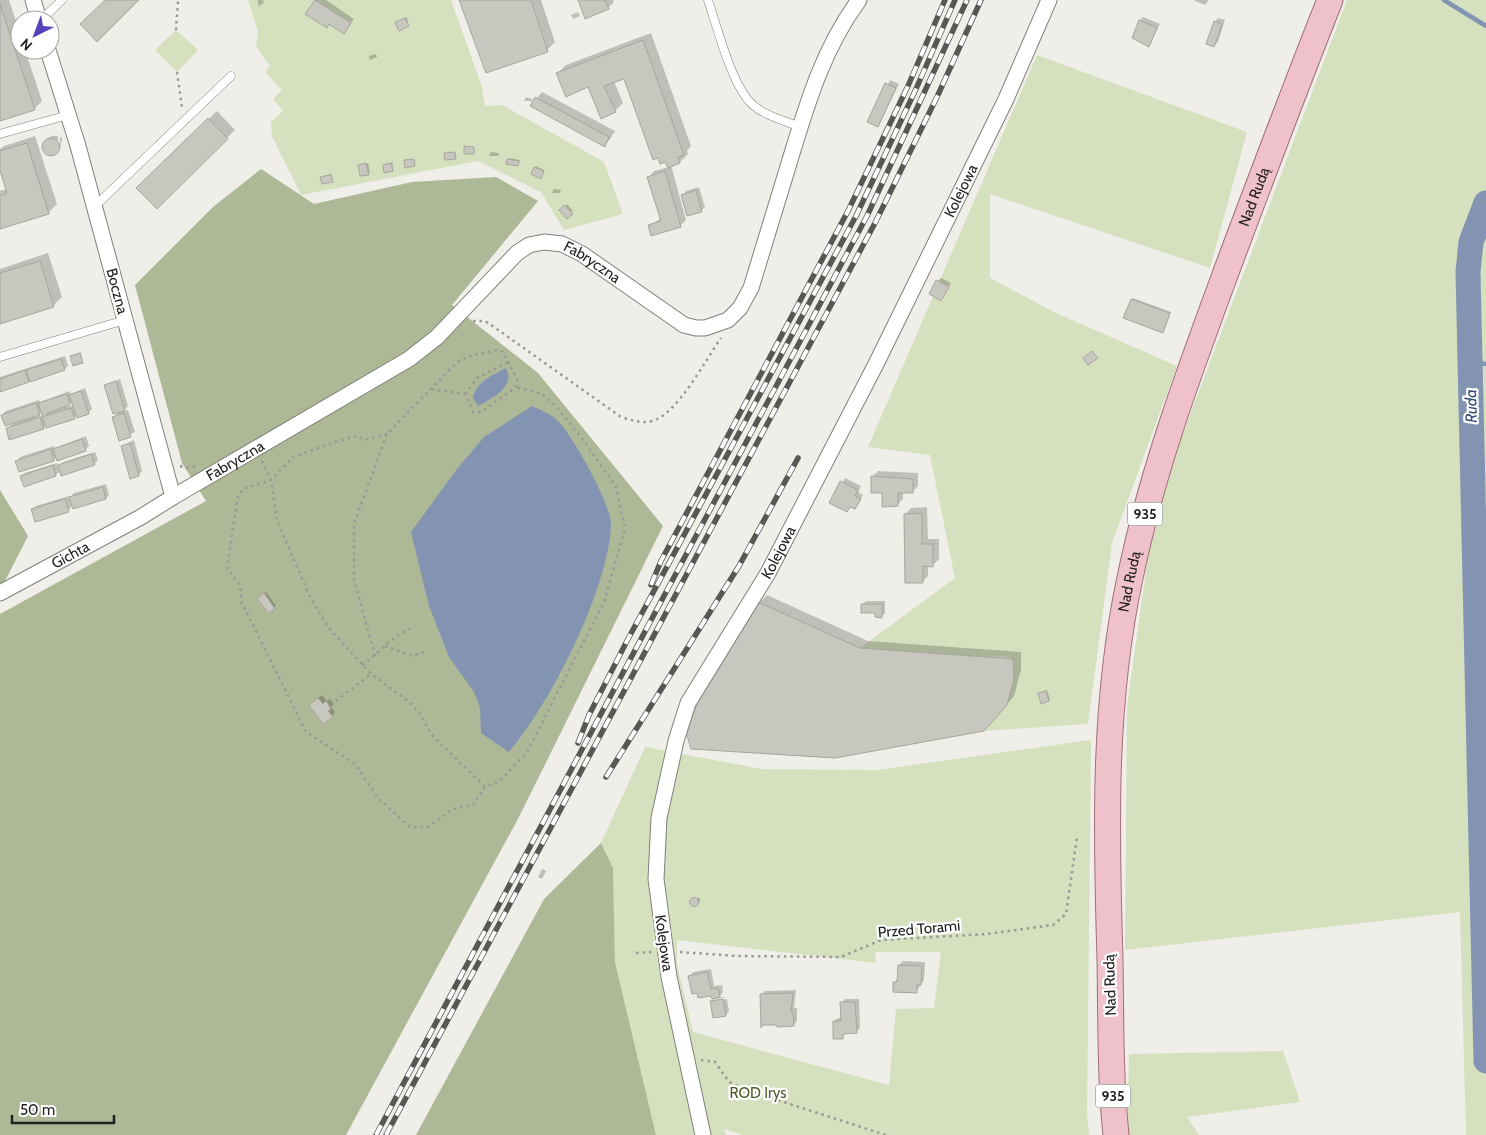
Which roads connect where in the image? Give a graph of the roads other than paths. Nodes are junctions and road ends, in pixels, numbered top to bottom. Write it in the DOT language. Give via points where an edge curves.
graph roads {
  1 [pos="62,0"];
  2 [pos="708,0"];
  3 [pos="859,0"];
  4 [pos="1049,0"];
  5 [pos="1330,0"];
  6 [pos="51,10"];
  7 [pos="51,60"];
  8 [pos="231,76"];
  9 [pos="68,115"];
  10 [pos="800,127"];
  11 [pos="0,134"];
  12 [pos="94,207"];
  13 [pos="125,320"];
  14 [pos="0,357"];
  15 [pos="173,497"];
  16 [pos="0,593"];
  17 [pos="703,1135"];
  18 [pos="1116,1135"];
  1 -- 6 [label="lane"];
  2 -- 10 [label="lane" via="739,86 749,101 764,113"];
  3 -- 10 [label="street, Fabryczna" via="826,54"];
  4 -- 17 [label="street, Kolejowa" via="1006,99 849,416 768,573 688,703 676,741 659,818 656,880 664,950"];
  5 -- 18 [label="main road, Nad Rudą / 935" via="1184,387 1148,498 1129,578 1110,711 1107,792 1107,891"];
  7 -- 9 [label="street, Boczna"];
  8 -- 12 [label="lane"];
  9 -- 11 [label="lane"];
  9 -- 12 [label="street, Boczna"];
  10 -- 15 [label="street, Fabryczna" via="751,288 746,300 728,320 705,328 684,325 582,254 562,244 544,242 529,245 517,253 437,337 409,359"];
  12 -- 13 [label="street, Boczna"];
  13 -- 14 [label="lane"];
  13 -- 15 [label="street, Boczna"];
  15 -- 16 [label="street, Gichta"];
}
